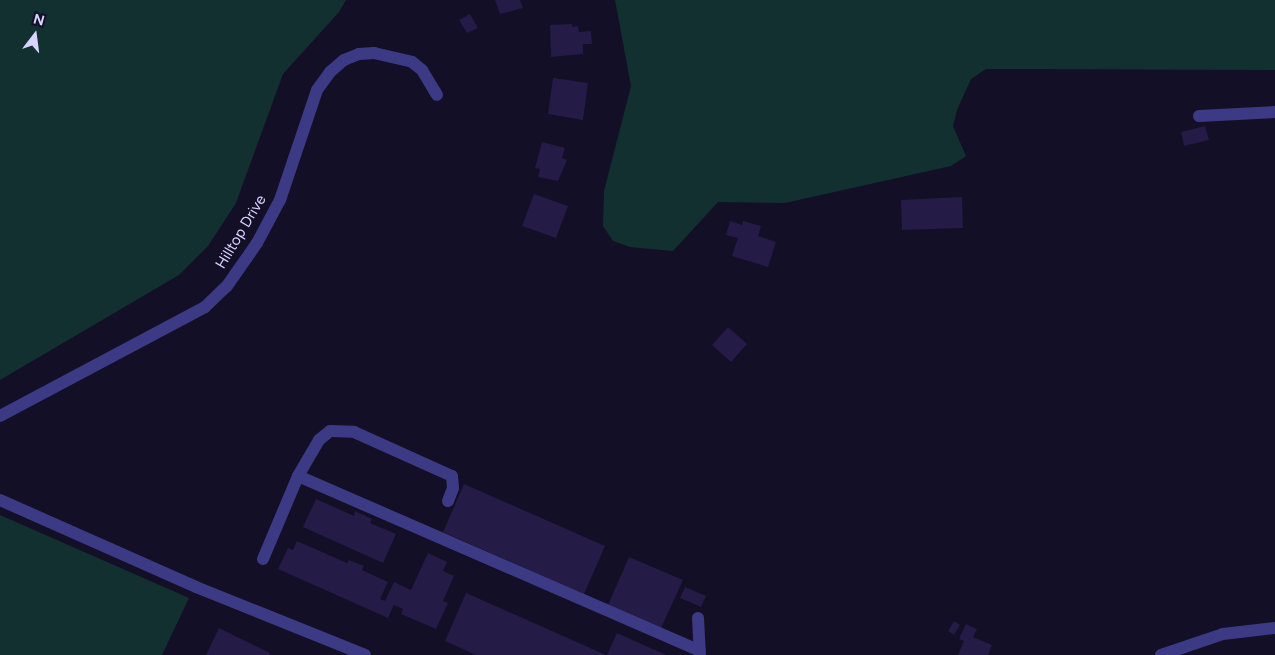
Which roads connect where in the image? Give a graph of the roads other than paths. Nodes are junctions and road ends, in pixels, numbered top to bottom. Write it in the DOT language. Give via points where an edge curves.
graph roads {
  1 [pos="437,95"];
  2 [pos="1275,112"];
  3 [pos="1199,116"];
  4 [pos="0,416"];
  5 [pos="298,476"];
  6 [pos="0,500"];
  7 [pos="448,501"];
  8 [pos="263,559"];
  9 [pos="698,618"];
  10 [pos="1275,628"];
  11 [pos="700,653"];
  12 [pos="365,655"];
  13 [pos="1161,655"];
  1 -- 4 [label="street, Hilltop Drive" via="422,70 412,62 374,53 344,60 317,90 280,200 257,243 227,286 205,307"];
  2 -- 3 [label="street"];
  5 -- 7 [label="street" via="319,440 330,430 344,430 452,476 453,488"];
  5 -- 8 [label="street"];
  5 -- 11 [label="street"];
  6 -- 12 [label="street" via="196,587"];
  9 -- 11 [label="street"];
  10 -- 13 [label="street" via="1223,634"];
}
